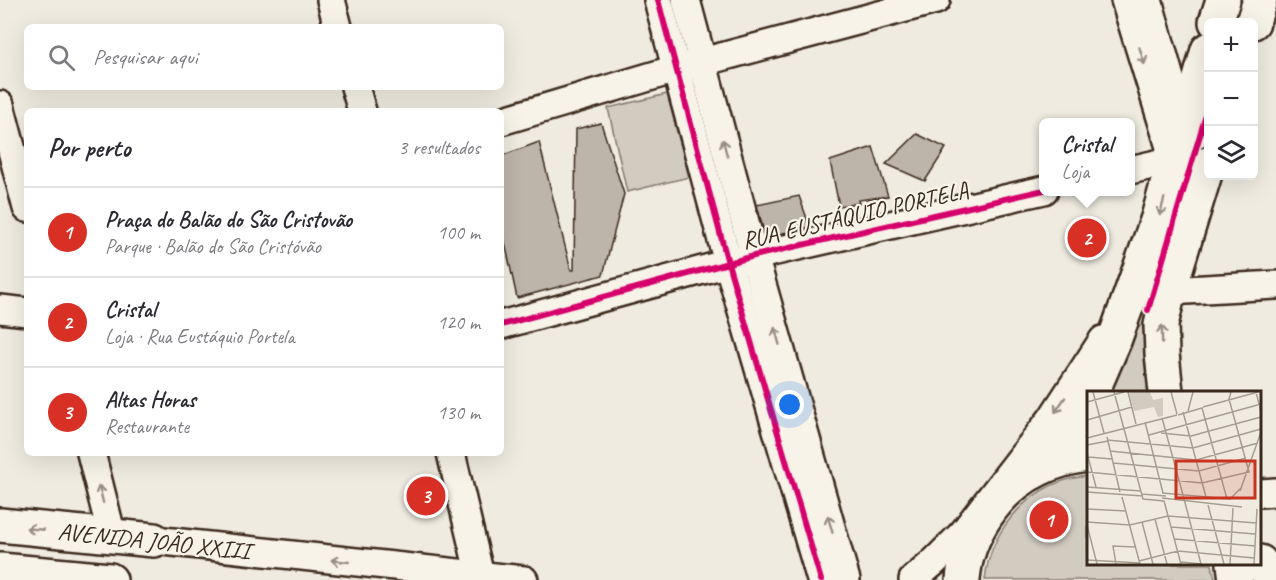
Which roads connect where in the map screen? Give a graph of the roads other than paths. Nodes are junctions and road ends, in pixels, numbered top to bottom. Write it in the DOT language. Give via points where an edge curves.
graph roads {
  1 [pos="331,0"];
  2 [pos="658,0"];
  3 [pos="686,0"];
  4 [pos="936,0"];
  5 [pos="1125,0"];
  6 [pos="1148,0"];
  7 [pos="1223,0"];
  8 [pos="1260,0"];
  9 [pos="1217,18"];
  10 [pos="1254,18"];
  11 [pos="337,24"];
  12 [pos="702,62"];
  13 [pos="1204,66"];
  14 [pos="676,69"];
  15 [pos="356,90"];
  16 [pos="361,108"];
  17 [pos="504,121"];
  18 [pos="8,124"];
  19 [pos="1179,146"];
  20 [pos="1135,168"];
  21 [pos="1204,180"];
  22 [pos="1039,191"];
  23 [pos="24,195"];
  24 [pos="754,256"];
  25 [pos="728,263"];
  26 [pos="1276,285"];
  27 [pos="1169,291"];
  28 [pos="1127,304"];
  29 [pos="0,309"];
  30 [pos="24,312"];
  31 [pos="504,324"];
  32 [pos="1093,391"];
  33 [pos="1166,391"];
  34 [pos="1087,402"];
  35 [pos="1087,455"];
  36 [pos="92,456"];
  37 [pos="452,456"];
  38 [pos="1036,470"];
  39 [pos="1276,492"];
  40 [pos="1261,493"];
  41 [pos="0,525"];
  42 [pos="112,536"];
  43 [pos="154,540"];
  44 [pos="971,544"];
  45 [pos="1261,563"];
  46 [pos="1234,565"];
  47 [pos="1241,565"];
  48 [pos="0,570"];
  49 [pos="480,576"];
  50 [pos="110,580"];
  51 [pos="123,580"];
  52 [pos="524,580"];
  53 [pos="821,580"];
  54 [pos="846,580"];
  55 [pos="913,580"];
  56 [pos="948,580"];
  57 [pos="963,580"];
  58 [pos="1236,580"];
  59 [pos="1253,580"];
  60 [pos="1274,580"];
  1 -- 11 [label="street"];
  2 -- 14 [label="street"];
  3 -- 12 [label="street"];
  4 -- 12 [label="street"];
  5 -- 19 [label="street, one-way"];
  6 -- 19 [label="street"];
  7 -- 9 [label="main road"];
  8 -- 10 [label="main road"];
  12 -- 14 [label="street"];
  24 -- 12 [label="street, one-way"];
  13 -- 19 [label="main road"];
  14 -- 17 [label="street"];
  14 -- 25 [label="street"];
  15 -- 16 [label="street"];
  18 -- 23 [label="street"];
  19 -- 20 [label="street"];
  19 -- 28 [label="main road, one-way"];
  21 -- 27 [label="main road"];
  22 -- 24 [label="street, RUA EUSTÁQUIO PORTELA"];
  24 -- 25 [label="street, RUA EUSTÁQUIO PORTELA"];
  54 -- 24 [label="street, one-way"];
  25 -- 31 [label="street, RUA EUSTÁQUIO PORTELA"];
  25 -- 53 [label="street"];
  26 -- 27 [label="street"];
  33 -- 27 [label="main road, one-way" via="1161,325"];
  28 -- 32 [label="main road"];
  28 -- 55 [label="street, one-way" via="1052,418 971,523"];
  29 -- 30 [label="street"];
  34 -- 38 [label="main road"];
  35 -- 38 [label="main road"];
  42 -- 36 [label="street, one-way"];
  37 -- 49 [label="street"];
  38 -- 44 [label="main road" via="1009,489 986,514"];
  39 -- 40 [label="street"];
  42 -- 41 [label="main road, AVENIDA JOÃO XXIII, one-way"];
  42 -- 43 [label="main road, AVENIDA JOÃO XXIII"];
  42 -- 51 [label="main road"];
  49 -- 43 [label="street, AVENIDA JOÃO XXIII, one-way"];
  44 -- 56 [label="main road"];
  44 -- 57 [label="main road"];
  45 -- 60 [label="main road"];
  46 -- 58 [label="main road"];
  47 -- 59 [label="main road"];
  48 -- 50 [label="main road, AVENIDA JOÃO XXIII"];
  49 -- 52 [label="street, AVENIDA JOÃO XXIII"];
}
